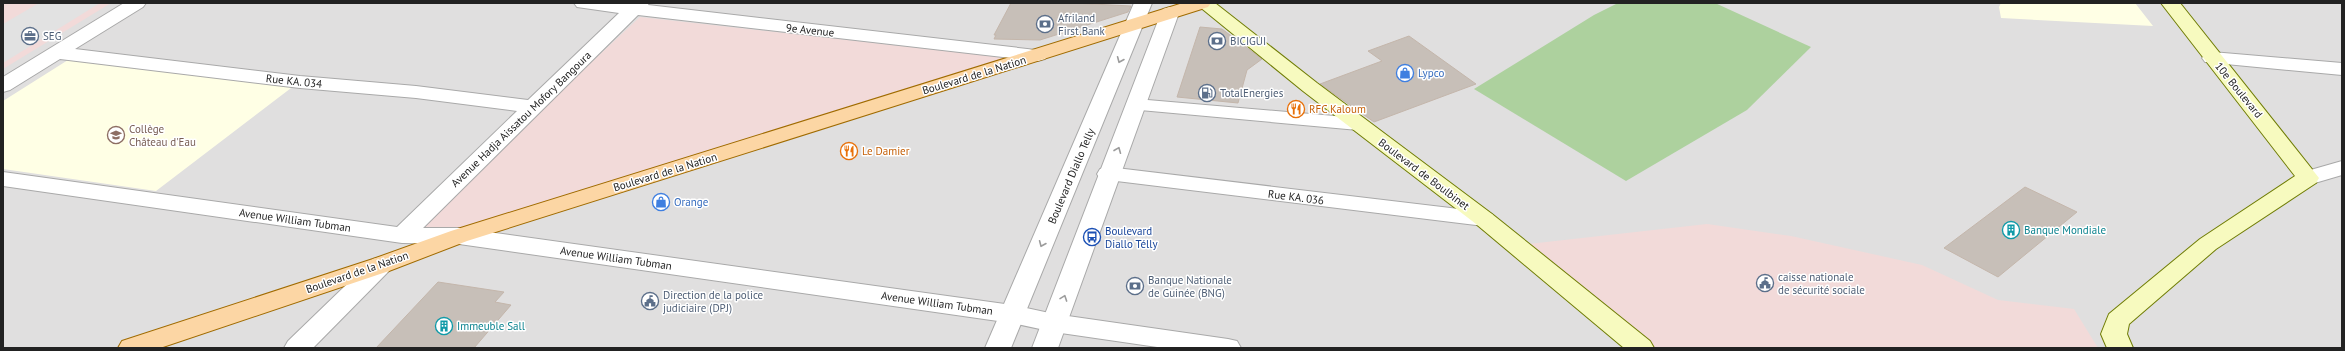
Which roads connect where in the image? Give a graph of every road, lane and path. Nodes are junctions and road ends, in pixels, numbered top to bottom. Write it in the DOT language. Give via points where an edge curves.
graph roads {
  1 [pos="137,3"];
  2 [pos="583,3"];
  3 [pos="1144,3"];
  4 [pos="1203,3"];
  5 [pos="2170,3"];
  6 [pos="636,6"];
  7 [pos="1170,13"];
  8 [pos="1135,24"];
  9 [pos="56,53"];
  10 [pos="1038,55"];
  11 [pos="2212,58"];
  12 [pos="2342,69"];
  13 [pos="3,86"];
  14 [pos="1136,105"];
  15 [pos="532,107"];
  16 [pos="1358,124"];
  17 [pos="2342,168"];
  18 [pos="1108,174"];
  19 [pos="2308,178"];
  20 [pos="3,179"];
  21 [pos="1484,220"];
  22 [pos="402,234"];
  23 [pos="459,236"];
  24 [pos="381,265"];
  25 [pos="1012,314"];
  26 [pos="1054,323"];
  27 [pos="131,348"];
  28 [pos="297,348"];
  29 [pos="998,348"];
  30 [pos="1045,348"];
  31 [pos="1228,348"];
  32 [pos="1641,348"];
  33 [pos="2120,348"];
  1 -- 9 [label="street"];
  2 -- 6 [label="street, 9e Avenue"];
  3 -- 8 [label="street, Boulevard Diallo Telly"];
  4 -- 7 [label="main road, Boulevard de la Nation"];
  4 -- 16 [label="main road, Boulevard de Boulbinet"];
  5 -- 11 [label="main road, 10e Boulevard"];
  6 -- 10 [label="street, 9e Avenue"];
  6 -- 15 [label="street, Avenue Hadja Aissatou Mofory Bangoura"];
  7 -- 8 [label="main road, Boulevard de la Nation"];
  7 -- 14 [label="street"];
  8 -- 10 [label="main road, Boulevard de la Nation"];
  8 -- 25 [label="street, Boulevard Diallo Telly, one-way"];
  9 -- 13 [label="street"];
  9 -- 15 [label="street, Rue KA. 034"];
  10 -- 23 [label="main road, Boulevard de la Nation"];
  11 -- 12 [label="street"];
  11 -- 19 [label="main road, 10e Boulevard"];
  14 -- 16 [label="street"];
  18 -- 14 [label="street, one-way"];
  15 -- 22 [label="street, Avenue Hadja Aissatou Mofory Bangoura"];
  16 -- 21 [label="main road, Boulevard de Boulbinet"];
  17 -- 19 [label="street"];
  18 -- 21 [label="street, Rue KA. 036"];
  26 -- 18 [label="street, one-way"];
  19 -- 33 [label="main road" via="2208,244 2118,320 2114,334"];
  20 -- 22 [label="street, Avenue William Tubman"];
  21 -- 32 [label="main road, Boulevard de Boulbinet"];
  22 -- 23 [label="street, Avenue William Tubman"];
  23 -- 24 [label="main road, Boulevard de la Nation"];
  23 -- 25 [label="street, Avenue William Tubman"];
  24 -- 27 [label="main road, Boulevard de la Nation"];
  24 -- 28 [label="street"];
  25 -- 26 [label="street, Avenue William Tubman"];
  25 -- 29 [label="street, Boulevard Diallo Telly"];
  26 -- 30 [label="street"];
  26 -- 31 [label="street, Avenue William Tubman"];
}
